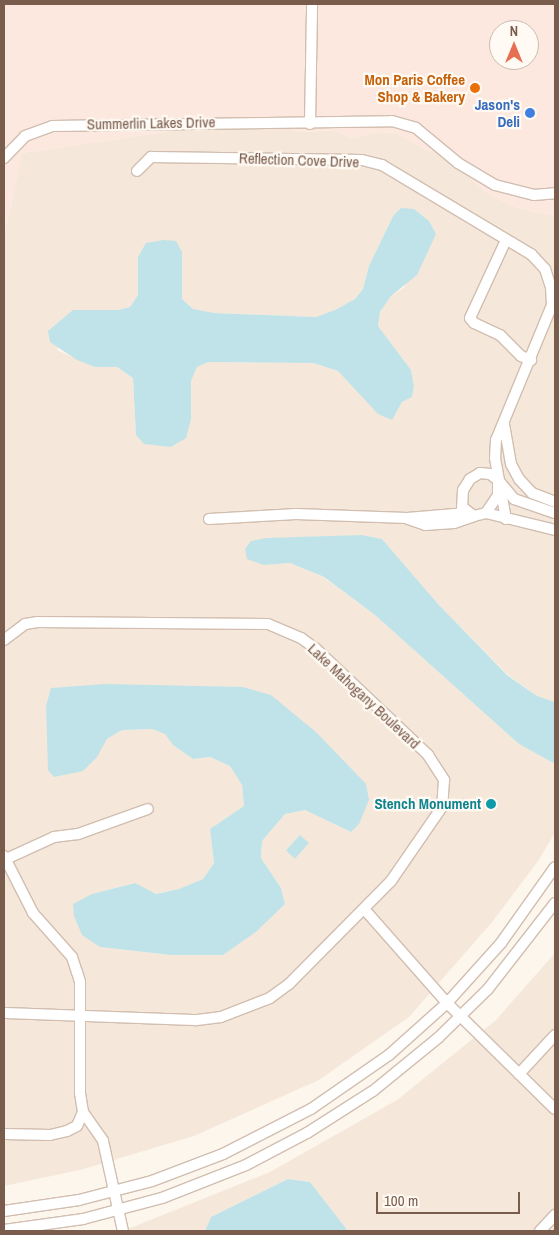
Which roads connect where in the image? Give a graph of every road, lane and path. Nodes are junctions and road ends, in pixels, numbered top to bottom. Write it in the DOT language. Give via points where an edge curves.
graph roads {
  1 [pos="312,4"];
  2 [pos="310,124"];
  3 [pos="4,158"];
  4 [pos="137,171"];
  5 [pos="555,193"];
  6 [pos="506,240"];
  7 [pos="531,360"];
  8 [pos="504,423"];
  9 [pos="498,480"];
  10 [pos="555,502"];
  11 [pos="555,512"];
  12 [pos="486,513"];
  13 [pos="470,514"];
  14 [pos="209,518"];
  15 [pos="506,519"];
  16 [pos="555,530"];
  17 [pos="4,640"];
  18 [pos="148,809"];
  19 [pos="5,857"];
  20 [pos="555,867"];
  21 [pos="555,903"];
  22 [pos="365,910"];
  23 [pos="447,1003"];
  24 [pos="4,1013"];
  25 [pos="81,1015"];
  26 [pos="461,1016"];
  27 [pos="555,1035"];
  28 [pos="518,1074"];
  29 [pos="555,1109"];
  30 [pos="83,1112"];
  31 [pos="4,1134"];
  32 [pos="115,1191"];
  33 [pos="118,1210"];
  34 [pos="4,1211"];
  35 [pos="555,1216"];
  36 [pos="4,1230"];
  37 [pos="123,1231"];
  38 [pos="540,1231"];
  1 -- 2 [label="street"];
  2 -- 3 [label="street, Summerlin Lakes Drive" via="52,126 25,136"];
  2 -- 5 [label="street, Summerlin Lakes Drive" via="405,124 429,136 458,163 495,185 534,194"];
  4 -- 6 [label="street, Reflection Cove Drive" via="151,157 362,160 382,165"];
  6 -- 7 [label="street, Reflection Cove Drive" via="531,254 546,269 552,287 552,305"];
  6 -- 7 [label="street" via="470,318 500,335 521,356"];
  7 -- 8 [label="street, Reflection Cove Drive"];
  8 -- 9 [label="street, Reflection Cove Drive" via="496,440"];
  8 -- 10 [label="street" via="511,464 519,479 532,493"];
  9 -- 11 [label="street" via="514,499"];
  9 -- 12 [label="street" via="498,495"];
  9 -- 13 [label="street" via="490,474 480,473 470,478 461,498"];
  9 -- 15 [label="street, Reflection Cove Drive"];
  12 -- 13 [label="street"];
  12 -- 15 [label="street"];
  13 -- 14 [label="street" via="425,525 407,518 296,514"];
  15 -- 16 [label="street"];
  17 -- 22 [label="street, Lake Mahogany Boulevard" via="25,624 55,621 259,622 301,638 428,755 444,780 442,807 391,880"];
  18 -- 19 [label="street" via="78,834 54,837"];
  19 -- 25 [label="street" via="33,913 72,957 80,982"];
  20 -- 23 [label="street" via="501,943"];
  21 -- 26 [label="street" via="511,962"];
  22 -- 23 [label="street"];
  22 -- 25 [label="street, Lake Mahogany Boulevard" via="289,984 245,1010 194,1020"];
  23 -- 26 [label="street"];
  23 -- 32 [label="street" via="389,1055 285,1124 192,1166"];
  24 -- 25 [label="street, Lake Mahogany Boulevard"];
  25 -- 30 [label="street" via="80,1093"];
  26 -- 28 [label="street"];
  26 -- 33 [label="street" via="402,1068 307,1133 206,1182"];
  27 -- 28 [label="street"];
  28 -- 29 [label="street"];
  30 -- 31 [label="street" via="77,1126 67,1131"];
  30 -- 32 [label="street" via="103,1141"];
  32 -- 33 [label="street"];
  32 -- 34 [label="street"];
  33 -- 36 [label="street"];
  33 -- 37 [label="street"];
  35 -- 38 [label="street"];
}
